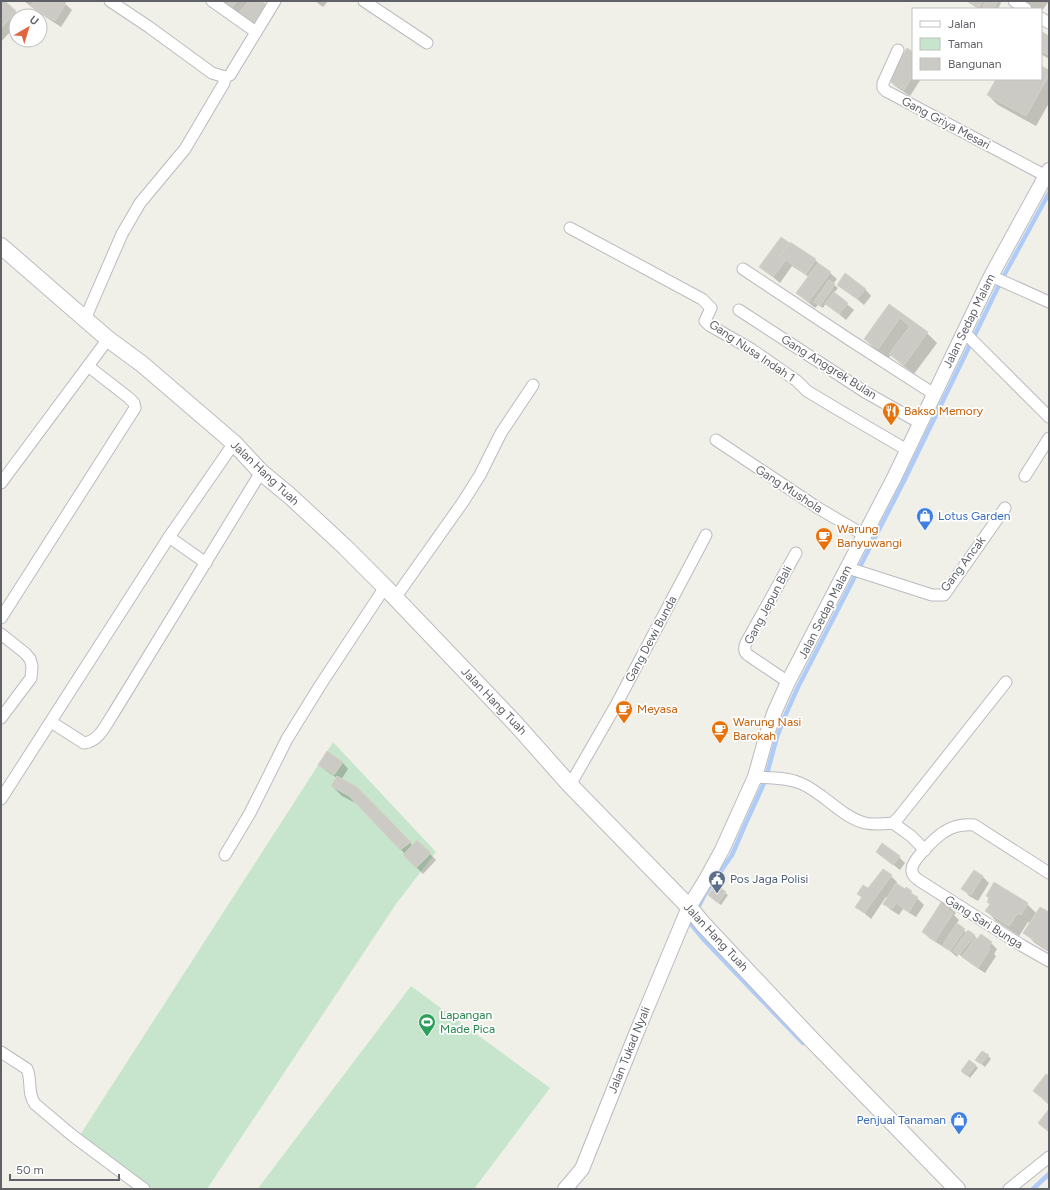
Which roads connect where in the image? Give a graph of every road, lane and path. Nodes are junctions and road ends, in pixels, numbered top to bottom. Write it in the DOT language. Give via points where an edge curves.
graph roads {
  1 [pos="110,1"];
  2 [pos="212,1"];
  3 [pos="275,1"];
  4 [pos="364,1"];
  5 [pos="1014,1"];
  6 [pos="1024,8"];
  7 [pos="256,32"];
  8 [pos="427,43"];
  9 [pos="898,50"];
  10 [pos="225,77"];
  11 [pos="1047,173"];
  12 [pos="570,228"];
  13 [pos="1,246"];
  14 [pos="743,269"];
  15 [pos="994,277"];
  16 [pos="1049,302"];
  17 [pos="739,310"];
  18 [pos="85,319"];
  19 [pos="967,334"];
  20 [pos="108,339"];
  21 [pos="88,366"];
  22 [pos="533,385"];
  23 [pos="934,394"];
  24 [pos="1049,417"];
  25 [pos="920,423"];
  26 [pos="1049,438"];
  27 [pos="716,440"];
  28 [pos="234,443"];
  29 [pos="907,450"];
  30 [pos="261,472"];
  31 [pos="1025,476"];
  32 [pos="1,483"];
  33 [pos="1005,508"];
  34 [pos="706,535"];
  35 [pos="864,535"];
  36 [pos="169,537"];
  37 [pos="796,553"];
  38 [pos="206,563"];
  39 [pos="855,570"];
  40 [pos="390,592"];
  41 [pos="1,618"];
  42 [pos="1,634"];
  43 [pos="788,682"];
  44 [pos="1006,682"];
  45 [pos="1,718"];
  46 [pos="51,722"];
  47 [pos="761,777"];
  48 [pos="570,785"];
  49 [pos="1,799"];
  50 [pos="893,823"];
  51 [pos="925,850"];
  52 [pos="225,855"];
  53 [pos="1049,873"];
  54 [pos="689,907"];
  55 [pos="1049,961"];
  56 [pos="1,1052"];
  57 [pos="1049,1157"];
  58 [pos="144,1189"];
  59 [pos="565,1189"];
  60 [pos="957,1189"];
  61 [pos="1009,1189"];
  1 -- 10 [label="street" via="149,26 212,73"];
  2 -- 7 [label="street"];
  3 -- 7 [label="street"];
  4 -- 8 [label="street"];
  5 -- 6 [label="street"];
  7 -- 10 [label="street" via="230,75"];
  9 -- 11 [label="street, Gang Griya Mesari" via="883,83 886,91"];
  10 -- 18 [label="street" via="224,83 185,149 140,203 122,234"];
  11 -- 15 [label="street, Jalan Sedap Malam"];
  12 -- 29 [label="street, Gang Nusa Indah 1" via="702,299 711,308 705,321 709,325 751,349 807,391"];
  13 -- 18 [label="main road, Jalan Hang Tuah"];
  14 -- 23 [label="street"];
  15 -- 16 [label="street"];
  15 -- 19 [label="street, Jalan Sedap Malam"];
  17 -- 25 [label="street, Gang Anggrek Bulan" via="865,392"];
  18 -- 20 [label="main road, Jalan Hang Tuah"];
  19 -- 23 [label="street, Jalan Sedap Malam"];
  19 -- 24 [label="street"];
  20 -- 21 [label="street"];
  20 -- 28 [label="main road, Jalan Hang Tuah" via="142,364"];
  21 -- 32 [label="street"];
  21 -- 41 [label="street" via="129,398 135,408"];
  22 -- 40 [label="street" via="501,433 463,502"];
  23 -- 25 [label="street, Jalan Sedap Malam"];
  25 -- 29 [label="street, Jalan Sedap Malam"];
  26 -- 31 [label="street"];
  27 -- 35 [label="street, Gang Mushola" via="818,508"];
  28 -- 30 [label="main road, Jalan Hang Tuah"];
  28 -- 36 [label="street"];
  29 -- 35 [label="street, Jalan Sedap Malam"];
  30 -- 38 [label="street"];
  30 -- 40 [label="main road, Jalan Hang Tuah" via="290,496"];
  33 -- 39 [label="street, Gang Ancak" via="944,595 932,595"];
  34 -- 48 [label="street, Gang Dewi Bunda" via="616,705"];
  35 -- 39 [label="street, Jalan Sedap Malam"];
  36 -- 38 [label="street"];
  36 -- 46 [label="street"];
  37 -- 43 [label="street, Gang Jepun Bali" via="744,648 745,653"];
  38 -- 46 [label="street" via="96,739 84,743"];
  39 -- 43 [label="street, Jalan Sedap Malam"];
  40 -- 48 [label="main road, Jalan Hang Tuah" via="518,726"];
  40 -- 52 [label="street" via="321,684 287,739 250,813"];
  42 -- 45 [label="street" via="25,653 32,666 31,678"];
  43 -- 47 [label="street, Jalan Sedap Malam" via="767,734"];
  44 -- 50 [label="street"];
  46 -- 49 [label="street"];
  47 -- 50 [label="street" via="800,783 864,823"];
  47 -- 54 [label="street, Jalan Sedap Malam"];
  48 -- 54 [label="main road, Jalan Hang Tuah"];
  50 -- 51 [label="street"];
  51 -- 53 [label="street" via="945,831 963,824 974,825"];
  51 -- 55 [label="street, Gang Sari Bunga" via="911,869 920,882"];
  54 -- 59 [label="street, Jalan Tukad Nyali" via="582,1169"];
  54 -- 60 [label="main road, Jalan Hang Tuah" via="813,1041"];
  56 -- 58 [label="street" via="27,1069 31,1097 35,1104"];
  57 -- 61 [label="street"];
}
